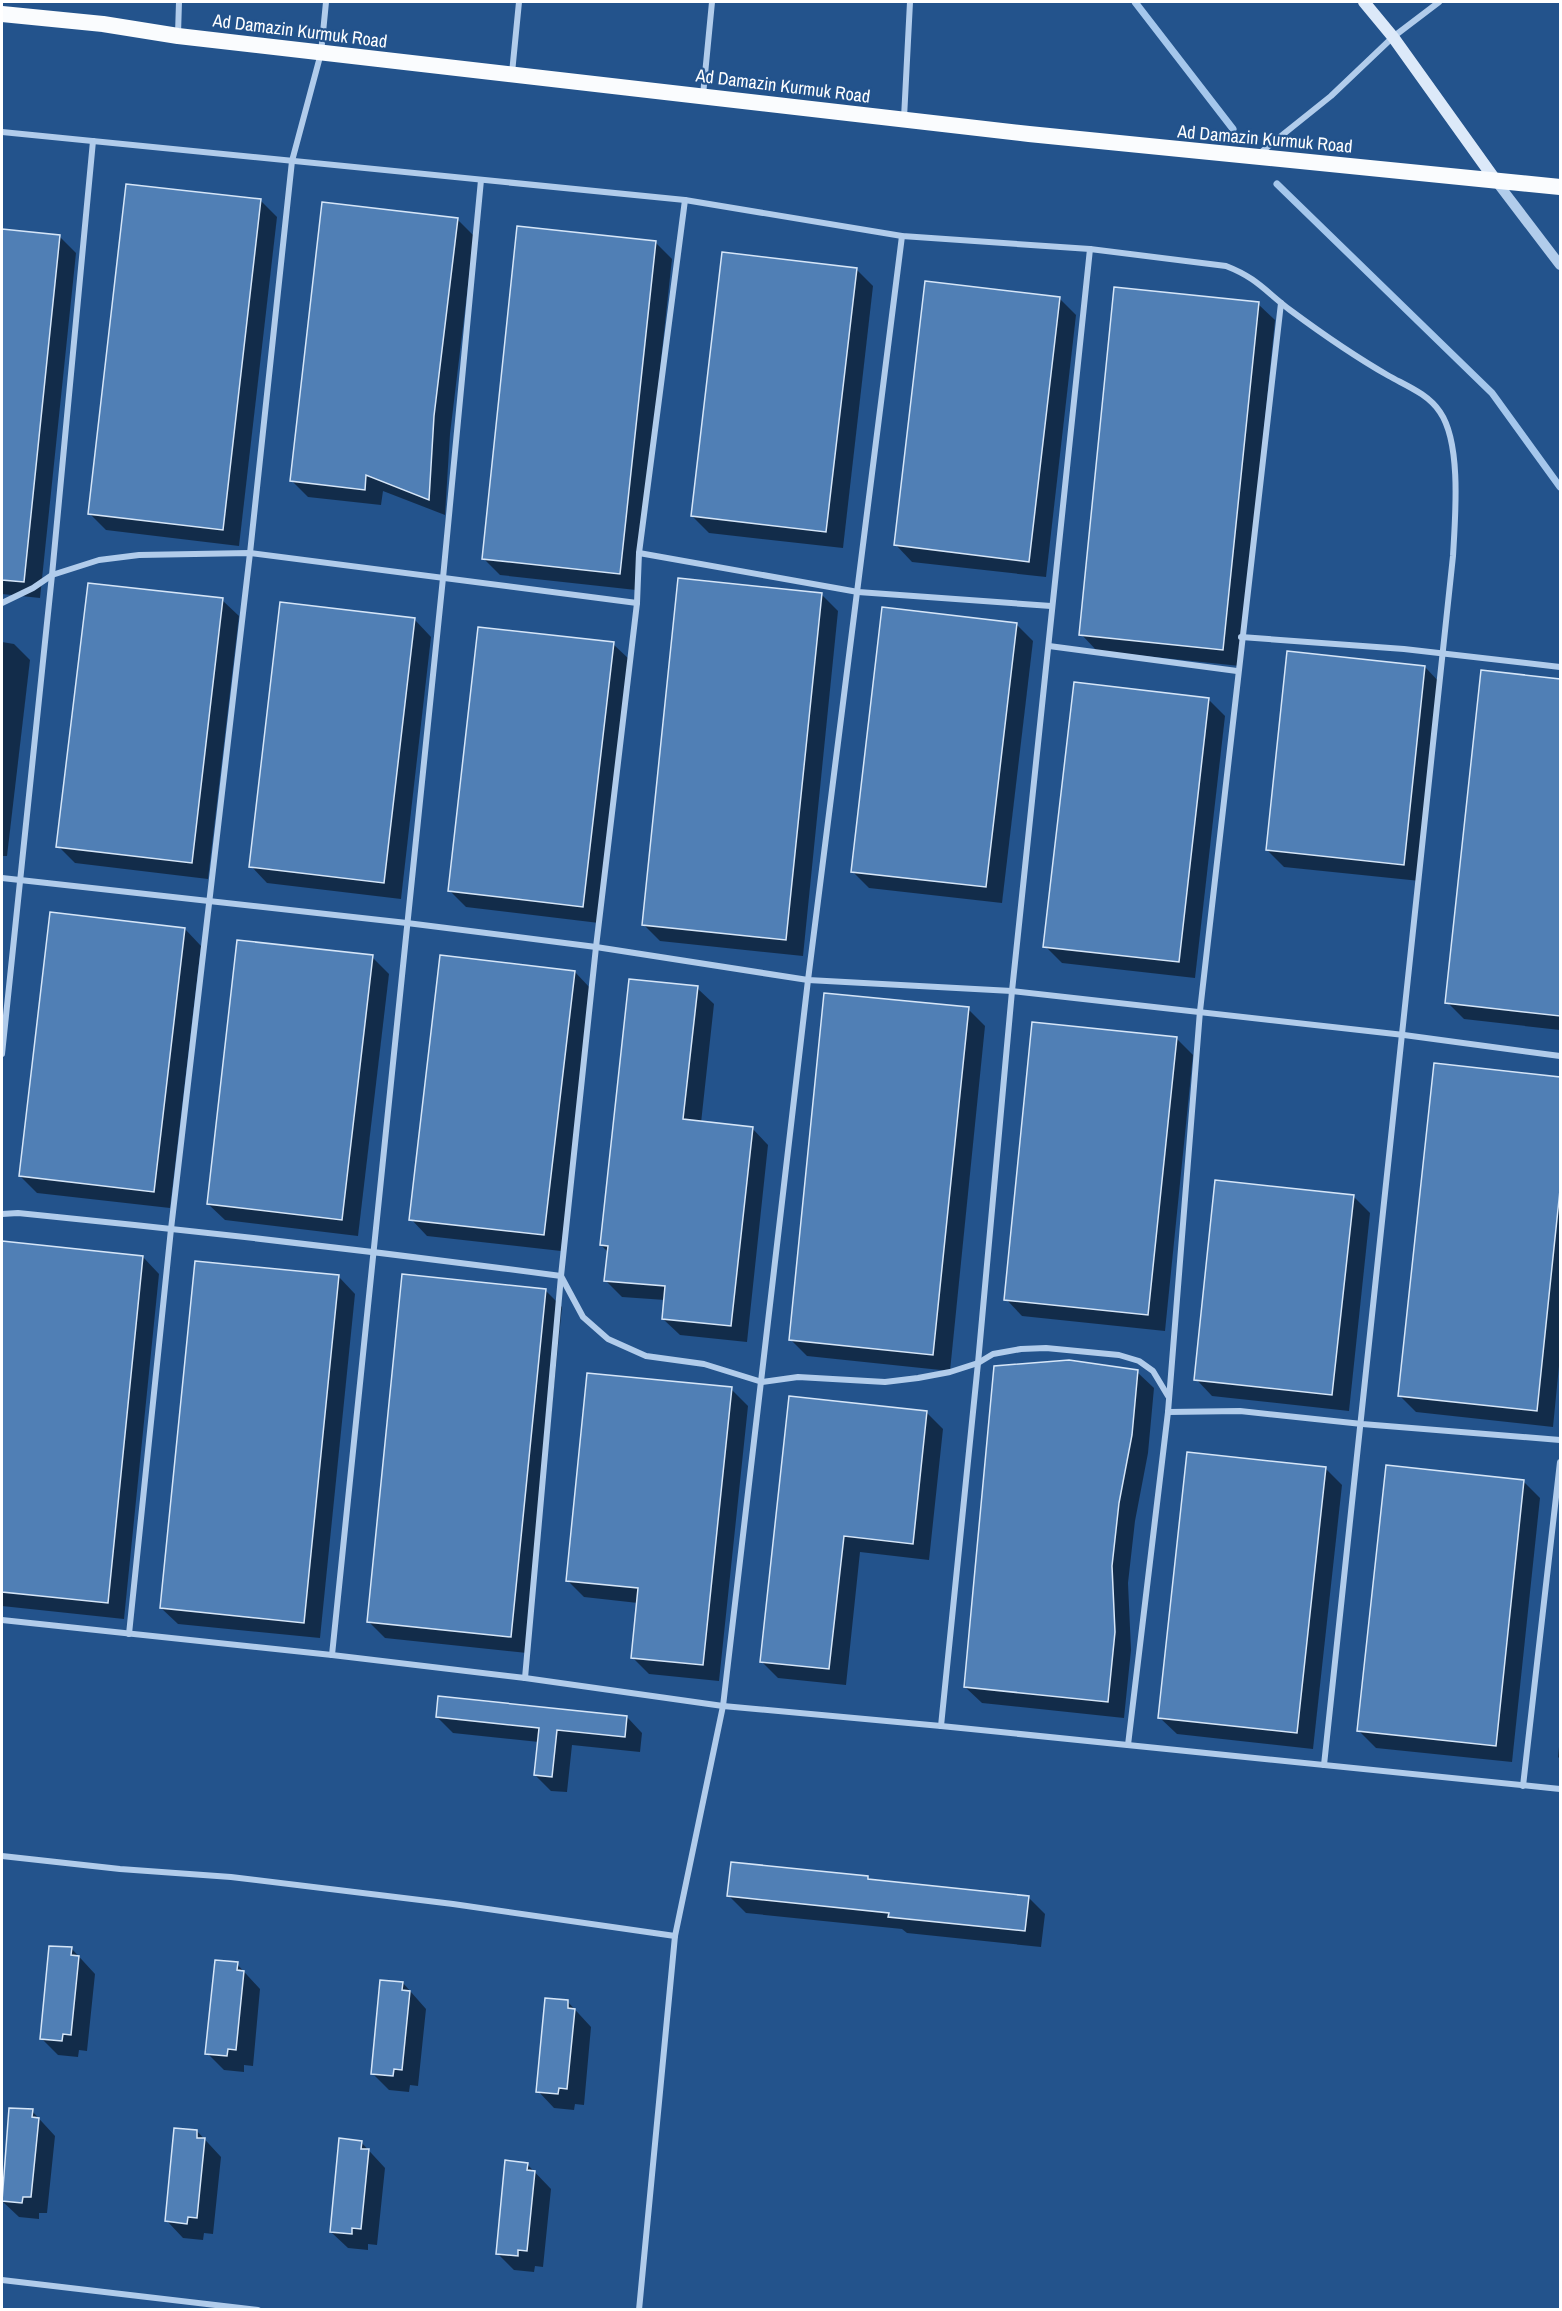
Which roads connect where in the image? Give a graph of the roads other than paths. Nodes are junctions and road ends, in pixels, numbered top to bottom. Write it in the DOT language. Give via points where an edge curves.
graph roads {
  1 [pos="179,2"];
  2 [pos="326,2"];
  3 [pos="519,2"];
  4 [pos="712,2"];
  5 [pos="910,2"];
  6 [pos="1364,2"];
  7 [pos="1439,2"];
  8 [pos="2,14"];
  9 [pos="177,36"];
  10 [pos="1393,37"];
  11 [pos="321,53"];
  12 [pos="512,74"];
  13 [pos="703,95"];
  14 [pos="904,120"];
  15 [pos="2,132"];
  16 [pos="93,141"];
  17 [pos="1254,157"];
  18 [pos="292,160"];
  19 [pos="481,180"];
  20 [pos="1496,181"];
  21 [pos="1560,187"];
  22 [pos="685,200"];
  23 [pos="902,236"];
  24 [pos="1090,249"];
  25 [pos="1560,265"];
  26 [pos="1281,303"];
  27 [pos="250,553"];
  28 [pos="639,553"];
  29 [pos="52,575"];
  30 [pos="443,578"];
  31 [pos="858,592"];
  32 [pos="2,603"];
  33 [pos="637,603"];
  34 [pos="1051,606"];
  35 [pos="1241,637"];
  36 [pos="1049,646"];
  37 [pos="1443,654"];
  38 [pos="1560,667"];
  39 [pos="1238,670"];
  40 [pos="2,878"];
  41 [pos="21,880"];
  42 [pos="210,902"];
  43 [pos="407,922"];
  44 [pos="596,947"];
  45 [pos="808,980"];
  46 [pos="1012,991"];
  47 [pos="1200,1011"];
  48 [pos="1404,1035"];
  49 [pos="2,1054"];
  50 [pos="1560,1056"];
  51 [pos="2,1214"];
  52 [pos="171,1228"];
  53 [pos="375,1251"];
  54 [pos="561,1276"];
  55 [pos="978,1363"];
  56 [pos="762,1383"];
  57 [pos="1169,1398"];
  58 [pos="1168,1412"];
  59 [pos="1362,1424"];
  60 [pos="1560,1440"];
  61 [pos="1560,1462"];
  62 [pos="2,1620"];
  63 [pos="129,1634"];
  64 [pos="332,1655"];
  65 [pos="525,1678"];
  66 [pos="723,1706"];
  67 [pos="941,1726"];
  68 [pos="1128,1745"];
  69 [pos="1324,1765"];
  70 [pos="1523,1786"];
  71 [pos="1560,1789"];
  72 [pos="2,1856"];
  73 [pos="675,1936"];
  74 [pos="2,2280"];
  75 [pos="201,2306"];
  76 [pos="258,2310"];
  77 [pos="639,2310"];
  1 -- 9 [label="street"];
  2 -- 11 [label="street"];
  3 -- 12 [label="street"];
  4 -- 13 [label="street"];
  5 -- 14 [label="street"];
  6 -- 10 [label="main road"];
  7 -- 10 [label="street"];
  8 -- 9 [label="highway, Ad Damazin Kurmuk Road"];
  9 -- 11 [label="highway, Ad Damazin Kurmuk Road"];
  10 -- 17 [label="street" via="1331,96"];
  10 -- 20 [label="main road"];
  11 -- 12 [label="highway, Ad Damazin Kurmuk Road"];
  11 -- 18 [label="street"];
  12 -- 13 [label="highway, Ad Damazin Kurmuk Road"];
  13 -- 14 [label="highway, Ad Damazin Kurmuk Road"];
  14 -- 17 [label="highway, Ad Damazin Kurmuk Road"];
  15 -- 16 [label="street"];
  16 -- 18 [label="street"];
  16 -- 29 [label="street"];
  17 -- 20 [label="highway, Ad Damazin Kurmuk Road"];
  18 -- 19 [label="street"];
  18 -- 27 [label="street"];
  19 -- 22 [label="street"];
  19 -- 30 [label="street"];
  20 -- 21 [label="highway, Ad Damazin Kurmuk Road"];
  20 -- 25 [label="street"];
  22 -- 23 [label="street"];
  22 -- 28 [label="street"];
  23 -- 24 [label="street"];
  23 -- 31 [label="street"];
  24 -- 26 [label="street" via="1226,266 1259,282"];
  24 -- 34 [label="street"];
  26 -- 35 [label="street"];
  26 -- 37 [label="street" via="1324,335 1416,389 1440,412 1452,443 1456,498"];
  27 -- 29 [label="street" via="139,555 99,560"];
  27 -- 30 [label="street"];
  27 -- 42 [label="street"];
  28 -- 31 [label="street"];
  28 -- 33 [label="street"];
  29 -- 32 [label="street"];
  29 -- 41 [label="street"];
  30 -- 33 [label="street"];
  30 -- 43 [label="street"];
  31 -- 34 [label="street"];
  31 -- 45 [label="street"];
  33 -- 44 [label="street"];
  34 -- 36 [label="street"];
  35 -- 37 [label="street"];
  35 -- 39 [label="street"];
  36 -- 39 [label="street"];
  36 -- 46 [label="street"];
  37 -- 38 [label="street"];
  37 -- 48 [label="street"];
  39 -- 47 [label="street"];
  40 -- 41 [label="street"];
  41 -- 42 [label="street"];
  41 -- 49 [label="street"];
  42 -- 43 [label="street"];
  42 -- 52 [label="street"];
  43 -- 44 [label="street"];
  43 -- 53 [label="street"];
  44 -- 45 [label="street"];
  44 -- 54 [label="street"];
  45 -- 46 [label="street"];
  45 -- 56 [label="street"];
  46 -- 47 [label="street"];
  46 -- 55 [label="street"];
  47 -- 48 [label="street"];
  47 -- 57 [label="street"];
  48 -- 50 [label="street"];
  48 -- 59 [label="street"];
  51 -- 52 [label="street"];
  52 -- 53 [label="street"];
  52 -- 63 [label="street"];
  53 -- 54 [label="street"];
  53 -- 64 [label="street"];
  54 -- 56 [label="street" via="584,1317 609,1339 646,1356 704,1364"];
  54 -- 65 [label="street"];
  55 -- 56 [label="street" via="950,1372 885,1382 798,1377"];
  55 -- 57 [label="street" via="993,1354 1022,1348 1119,1355 1154,1371"];
  55 -- 67 [label="street"];
  56 -- 66 [label="street"];
  57 -- 58 [label="street"];
  58 -- 59 [label="street" via="1240,1411"];
  58 -- 68 [label="street"];
  59 -- 60 [label="street"];
  59 -- 69 [label="street"];
  61 -- 70 [label="street"];
  62 -- 63 [label="street"];
  63 -- 64 [label="street"];
  64 -- 65 [label="street"];
  65 -- 66 [label="street"];
  66 -- 67 [label="street"];
  66 -- 73 [label="street"];
  67 -- 68 [label="street"];
  68 -- 69 [label="street"];
  69 -- 70 [label="street"];
  70 -- 71 [label="street"];
  72 -- 73 [label="street" via="243,1878"];
  73 -- 77 [label="street"];
  74 -- 75 [label="street"];
  75 -- 76 [label="street"];
}
